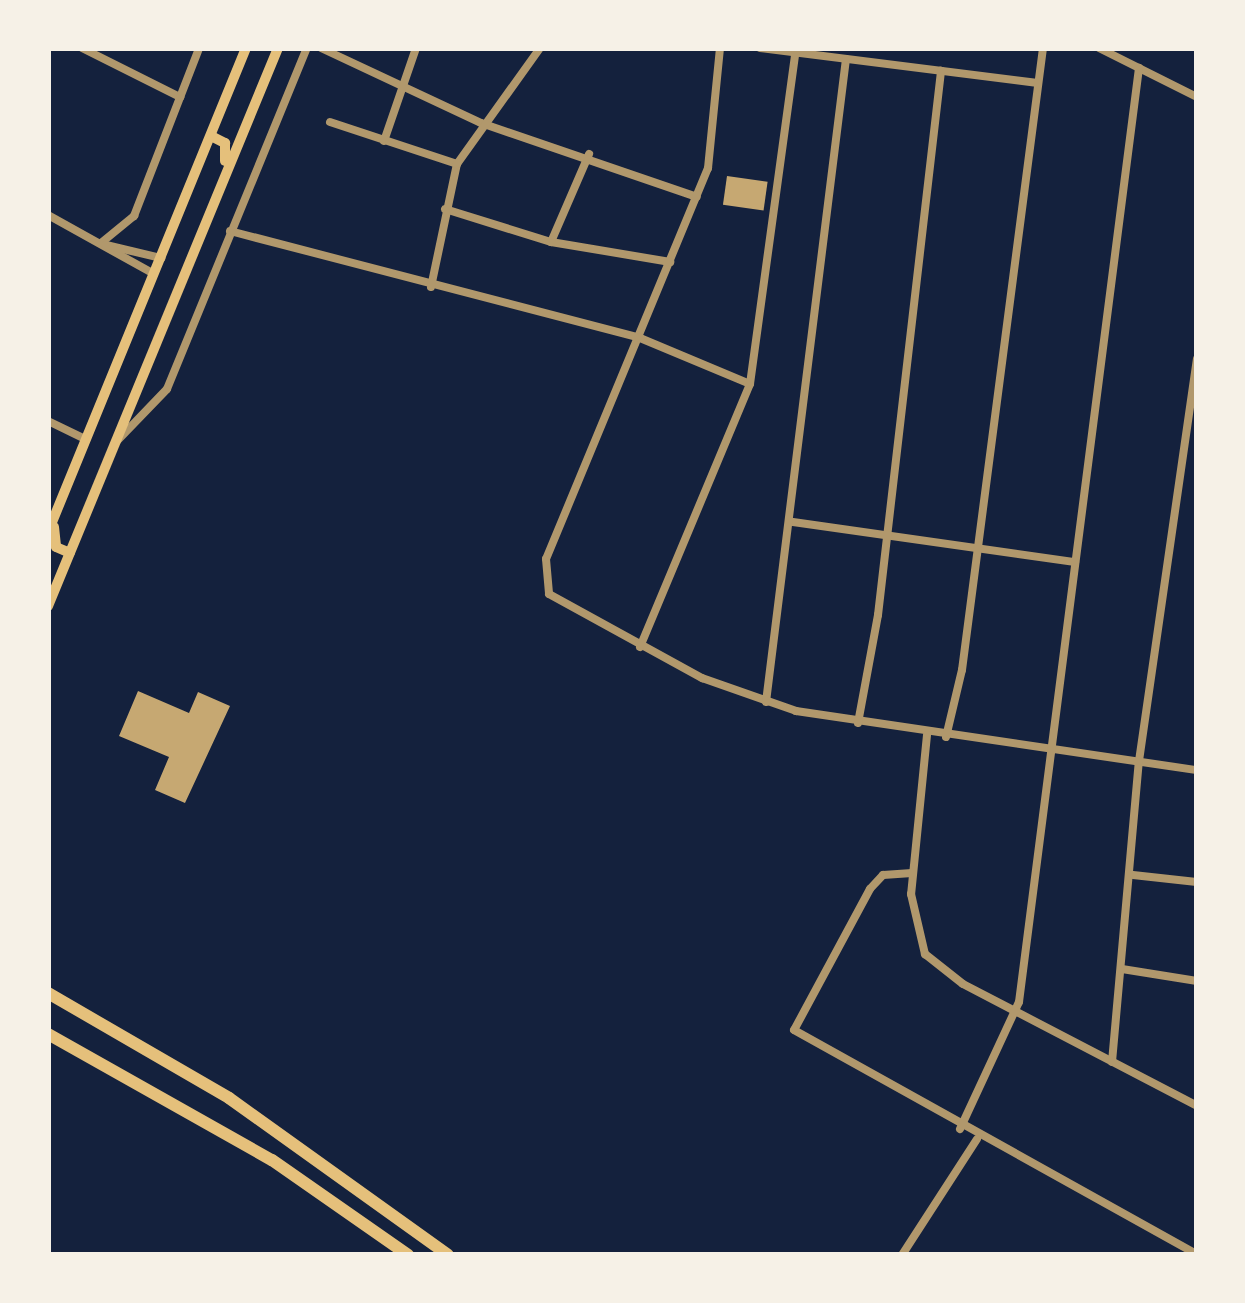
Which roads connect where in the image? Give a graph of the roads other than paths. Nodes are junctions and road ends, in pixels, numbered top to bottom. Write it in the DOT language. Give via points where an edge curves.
graph roads {
  1 [pos="82,48"];
  2 [pos="199,48"];
  3 [pos="246,48"];
  4 [pos="278,48"];
  5 [pos="307,48"];
  6 [pos="321,48"];
  7 [pos="416,48"];
  8 [pos="540,48"];
  9 [pos="721,48"];
  10 [pos="760,48"];
  11 [pos="1043,48"];
  12 [pos="1099,48"];
  13 [pos="796,50"];
  14 [pos="94,51"];
  15 [pos="847,59"];
  16 [pos="1138,68"];
  17 [pos="941,70"];
  18 [pos="1038,83"];
  19 [pos="401,92"];
  20 [pos="180,97"];
  21 [pos="1197,98"];
  22 [pos="330,122"];
  23 [pos="481,123"];
  24 [pos="211,136"];
  25 [pos="384,141"];
  26 [pos="589,154"];
  27 [pos="457,164"];
  28 [pos="222,182"];
  29 [pos="698,197"];
  30 [pos="445,209"];
  31 [pos="48,215"];
  32 [pos="230,231"];
  33 [pos="551,242"];
  34 [pos="103,244"];
  35 [pos="161,258"];
  36 [pos="671,262"];
  37 [pos="154,274"];
  38 [pos="431,287"];
  39 [pos="640,338"];
  40 [pos="1197,359"];
  41 [pos="750,384"];
  42 [pos="48,421"];
  43 [pos="86,439"];
  44 [pos="116,442"];
  45 [pos="56,512"];
  46 [pos="793,522"];
  47 [pos="48,532"];
  48 [pos="887,536"];
  49 [pos="978,548"];
  50 [pos="70,553"];
  51 [pos="1075,562"];
  52 [pos="48,606"];
  53 [pos="640,647"];
  54 [pos="766,702"];
  55 [pos="858,723"];
  56 [pos="927,735"];
  57 [pos="946,737"];
  58 [pos="1048,750"];
  59 [pos="1139,760"];
  60 [pos="1197,770"];
  61 [pos="911,872"];
  62 [pos="1133,875"];
  63 [pos="1197,882"];
  64 [pos="1123,969"];
  65 [pos="1197,981"];
  66 [pos="48,993"];
  67 [pos="1017,1012"];
  68 [pos="48,1034"];
  69 [pos="1112,1062"];
  70 [pos="1197,1106"];
  71 [pos="960,1130"];
  72 [pos="977,1139"];
  73 [pos="407,1255"];
  74 [pos="448,1255"];
  75 [pos="902,1255"];
  76 [pos="1197,1255"];
  1 -- 14 [label="street"];
  2 -- 20 [label="street"];
  3 -- 24 [label="main road"];
  4 -- 28 [label="main road"];
  5 -- 32 [label="street"];
  6 -- 19 [label="street"];
  7 -- 19 [label="street"];
  8 -- 23 [label="street"];
  9 -- 29 [label="street" via="715,137"];
  10 -- 13 [label="street"];
  11 -- 18 [label="street"];
  12 -- 16 [label="street"];
  13 -- 15 [label="street"];
  13 -- 41 [label="street"];
  14 -- 20 [label="street"];
  15 -- 17 [label="street"];
  15 -- 46 [label="street"];
  16 -- 21 [label="street"];
  16 -- 51 [label="street"];
  17 -- 18 [label="street"];
  17 -- 48 [label="street"];
  18 -- 49 [label="street"];
  19 -- 23 [label="street"];
  19 -- 25 [label="street"];
  20 -- 34 [label="street" via="131,222"];
  22 -- 25 [label="street"];
  23 -- 26 [label="street"];
  23 -- 27 [label="street"];
  24 -- 28 [label="main road" via="227,148"];
  24 -- 35 [label="main road"];
  25 -- 27 [label="street"];
  26 -- 29 [label="street"];
  26 -- 33 [label="street"];
  27 -- 30 [label="street"];
  28 -- 44 [label="main road"];
  29 -- 36 [label="street"];
  30 -- 33 [label="street"];
  30 -- 38 [label="street"];
  31 -- 34 [label="street"];
  32 -- 38 [label="street"];
  32 -- 44 [label="street" via="162,397"];
  33 -- 36 [label="street"];
  34 -- 35 [label="street"];
  34 -- 37 [label="street"];
  35 -- 37 [label="main road"];
  36 -- 39 [label="street"];
  37 -- 43 [label="main road"];
  38 -- 39 [label="street"];
  39 -- 41 [label="street"];
  39 -- 53 [label="street" via="546,559 544,583 557,603"];
  40 -- 59 [label="street"];
  41 -- 53 [label="street"];
  42 -- 43 [label="street"];
  43 -- 45 [label="main road"];
  44 -- 50 [label="main road"];
  45 -- 47 [label="main road"];
  45 -- 50 [label="main road" via="53,542"];
  46 -- 48 [label="street"];
  46 -- 54 [label="street"];
  48 -- 49 [label="street"];
  48 -- 55 [label="street"];
  49 -- 51 [label="street"];
  49 -- 57 [label="street"];
  50 -- 52 [label="main road"];
  51 -- 58 [label="street"];
  53 -- 54 [label="street"];
  54 -- 55 [label="street"];
  55 -- 56 [label="street"];
  56 -- 57 [label="street"];
  56 -- 61 [label="street"];
  57 -- 58 [label="street"];
  58 -- 59 [label="street"];
  58 -- 67 [label="street"];
  59 -- 60 [label="street"];
  59 -- 62 [label="street"];
  61 -- 67 [label="street" via="914,929 925,954"];
  61 -- 71 [label="street" via="883,875 870,889 794,1030"];
  62 -- 63 [label="street"];
  62 -- 64 [label="street"];
  64 -- 65 [label="street"];
  64 -- 69 [label="street"];
  66 -- 74 [label="main road" via="229,1098"];
  67 -- 69 [label="street"];
  67 -- 71 [label="street"];
  68 -- 73 [label="main road" via="256,1150"];
  69 -- 70 [label="street"];
  71 -- 72 [label="street"];
  72 -- 75 [label="street"];
  72 -- 76 [label="street"];
}
